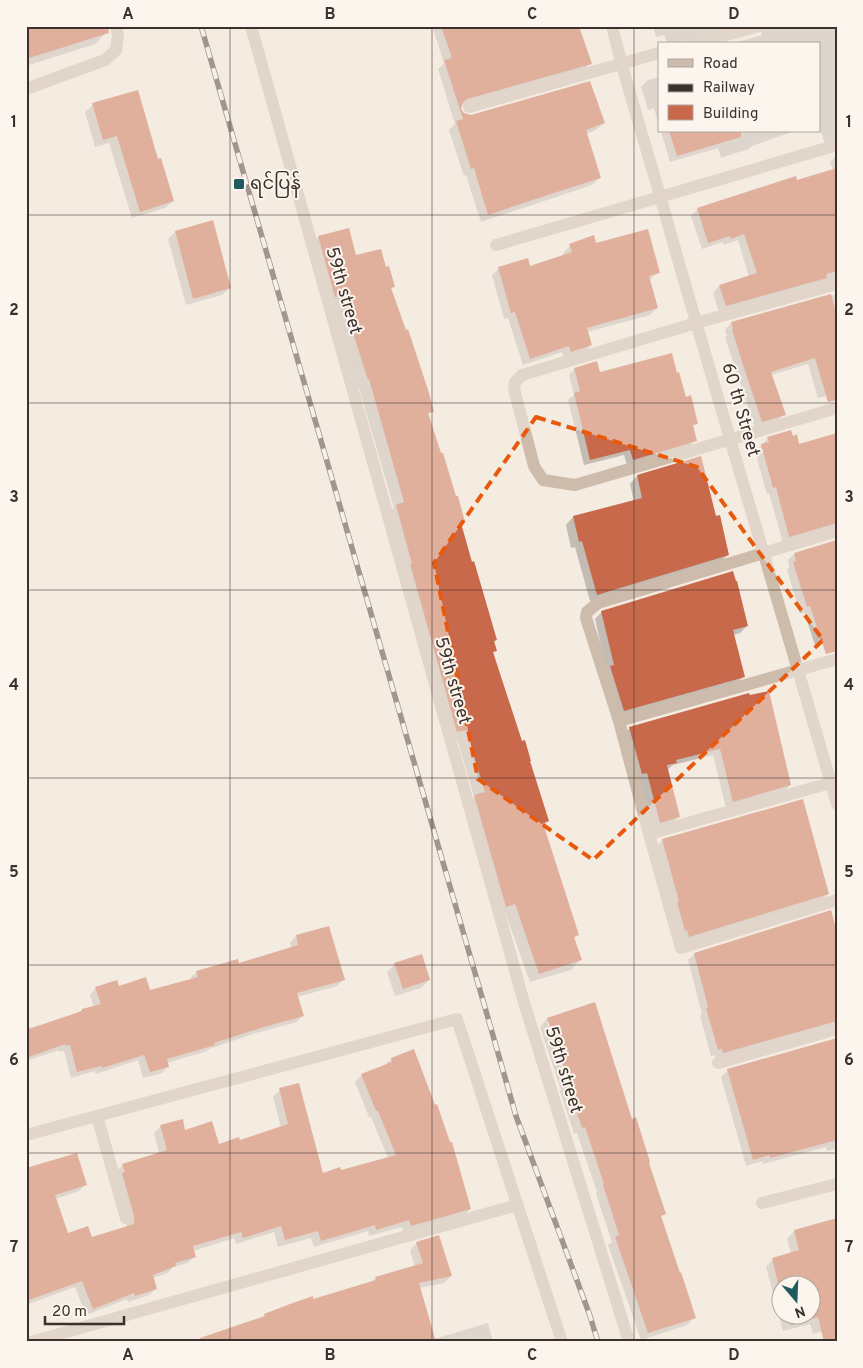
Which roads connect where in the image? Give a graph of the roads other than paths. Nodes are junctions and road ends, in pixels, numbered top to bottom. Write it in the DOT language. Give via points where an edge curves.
graph roads {
  1 [pos="116,26"];
  2 [pos="251,26"];
  3 [pos="612,26"];
  4 [pos="760,26"];
  5 [pos="701,42"];
  6 [pos="658,53"];
  7 [pos="620,63"];
  8 [pos="26,88"];
  9 [pos="469,107"];
  10 [pos="837,145"];
  11 [pos="661,197"];
  12 [pos="496,245"];
  13 [pos="837,284"];
  14 [pos="696,323"];
  15 [pos="837,408"];
  16 [pos="730,439"];
  17 [pos="837,531"];
  18 [pos="763,553"];
  19 [pos="837,659"];
  20 [pos="798,671"];
  21 [pos="619,721"];
  22 [pos="834,782"];
  23 [pos="837,804"];
  24 [pos="649,834"];
  25 [pos="837,900"];
  26 [pos="837,1029"];
  27 [pos="718,1063"];
  28 [pos="97,1116"];
  29 [pos="26,1135"];
  30 [pos="837,1184"];
  31 [pos="762,1203"];
  32 [pos="517,1205"];
  33 [pos="126,1218"];
  34 [pos="31,1342"];
  35 [pos="562,1342"];
  36 [pos="629,1342"];
  1 -- 8 [label="street" via="116,50 105,60"];
  2 -- 36 [label="street, 59th street" via="523,999"];
  3 -- 7 [label="street, 60 th Street"];
  4 -- 5 [label="street"];
  6 -- 7 [label="street"];
  7 -- 9 [label="street"];
  7 -- 11 [label="street, 60 th Street"];
  10 -- 11 [label="street"];
  11 -- 12 [label="street"];
  11 -- 14 [label="street, 60 th Street"];
  13 -- 14 [label="street"];
  14 -- 16 [label="street, 60 th Street"];
  14 -- 16 [label="street" via="522,375 515,382 514,389 534,466 543,480 575,485"];
  15 -- 16 [label="street"];
  16 -- 18 [label="street, 60 th Street"];
  17 -- 18 [label="street"];
  18 -- 20 [label="street, 60 th Street"];
  18 -- 21 [label="street" via="598,603 587,612 586,618"];
  19 -- 20 [label="street"];
  20 -- 21 [label="street"];
  20 -- 22 [label="street, 60 th Street"];
  21 -- 24 [label="street"];
  22 -- 23 [label="street, 60 th Street"];
  22 -- 24 [label="street"];
  24 -- 25 [label="street" via="681,948"];
  26 -- 27 [label="street"];
  28 -- 29 [label="street"];
  28 -- 32 [label="street" via="457,1018"];
  28 -- 33 [label="street"];
  30 -- 31 [label="street"];
  32 -- 34 [label="street"];
  32 -- 35 [label="street"];
}
